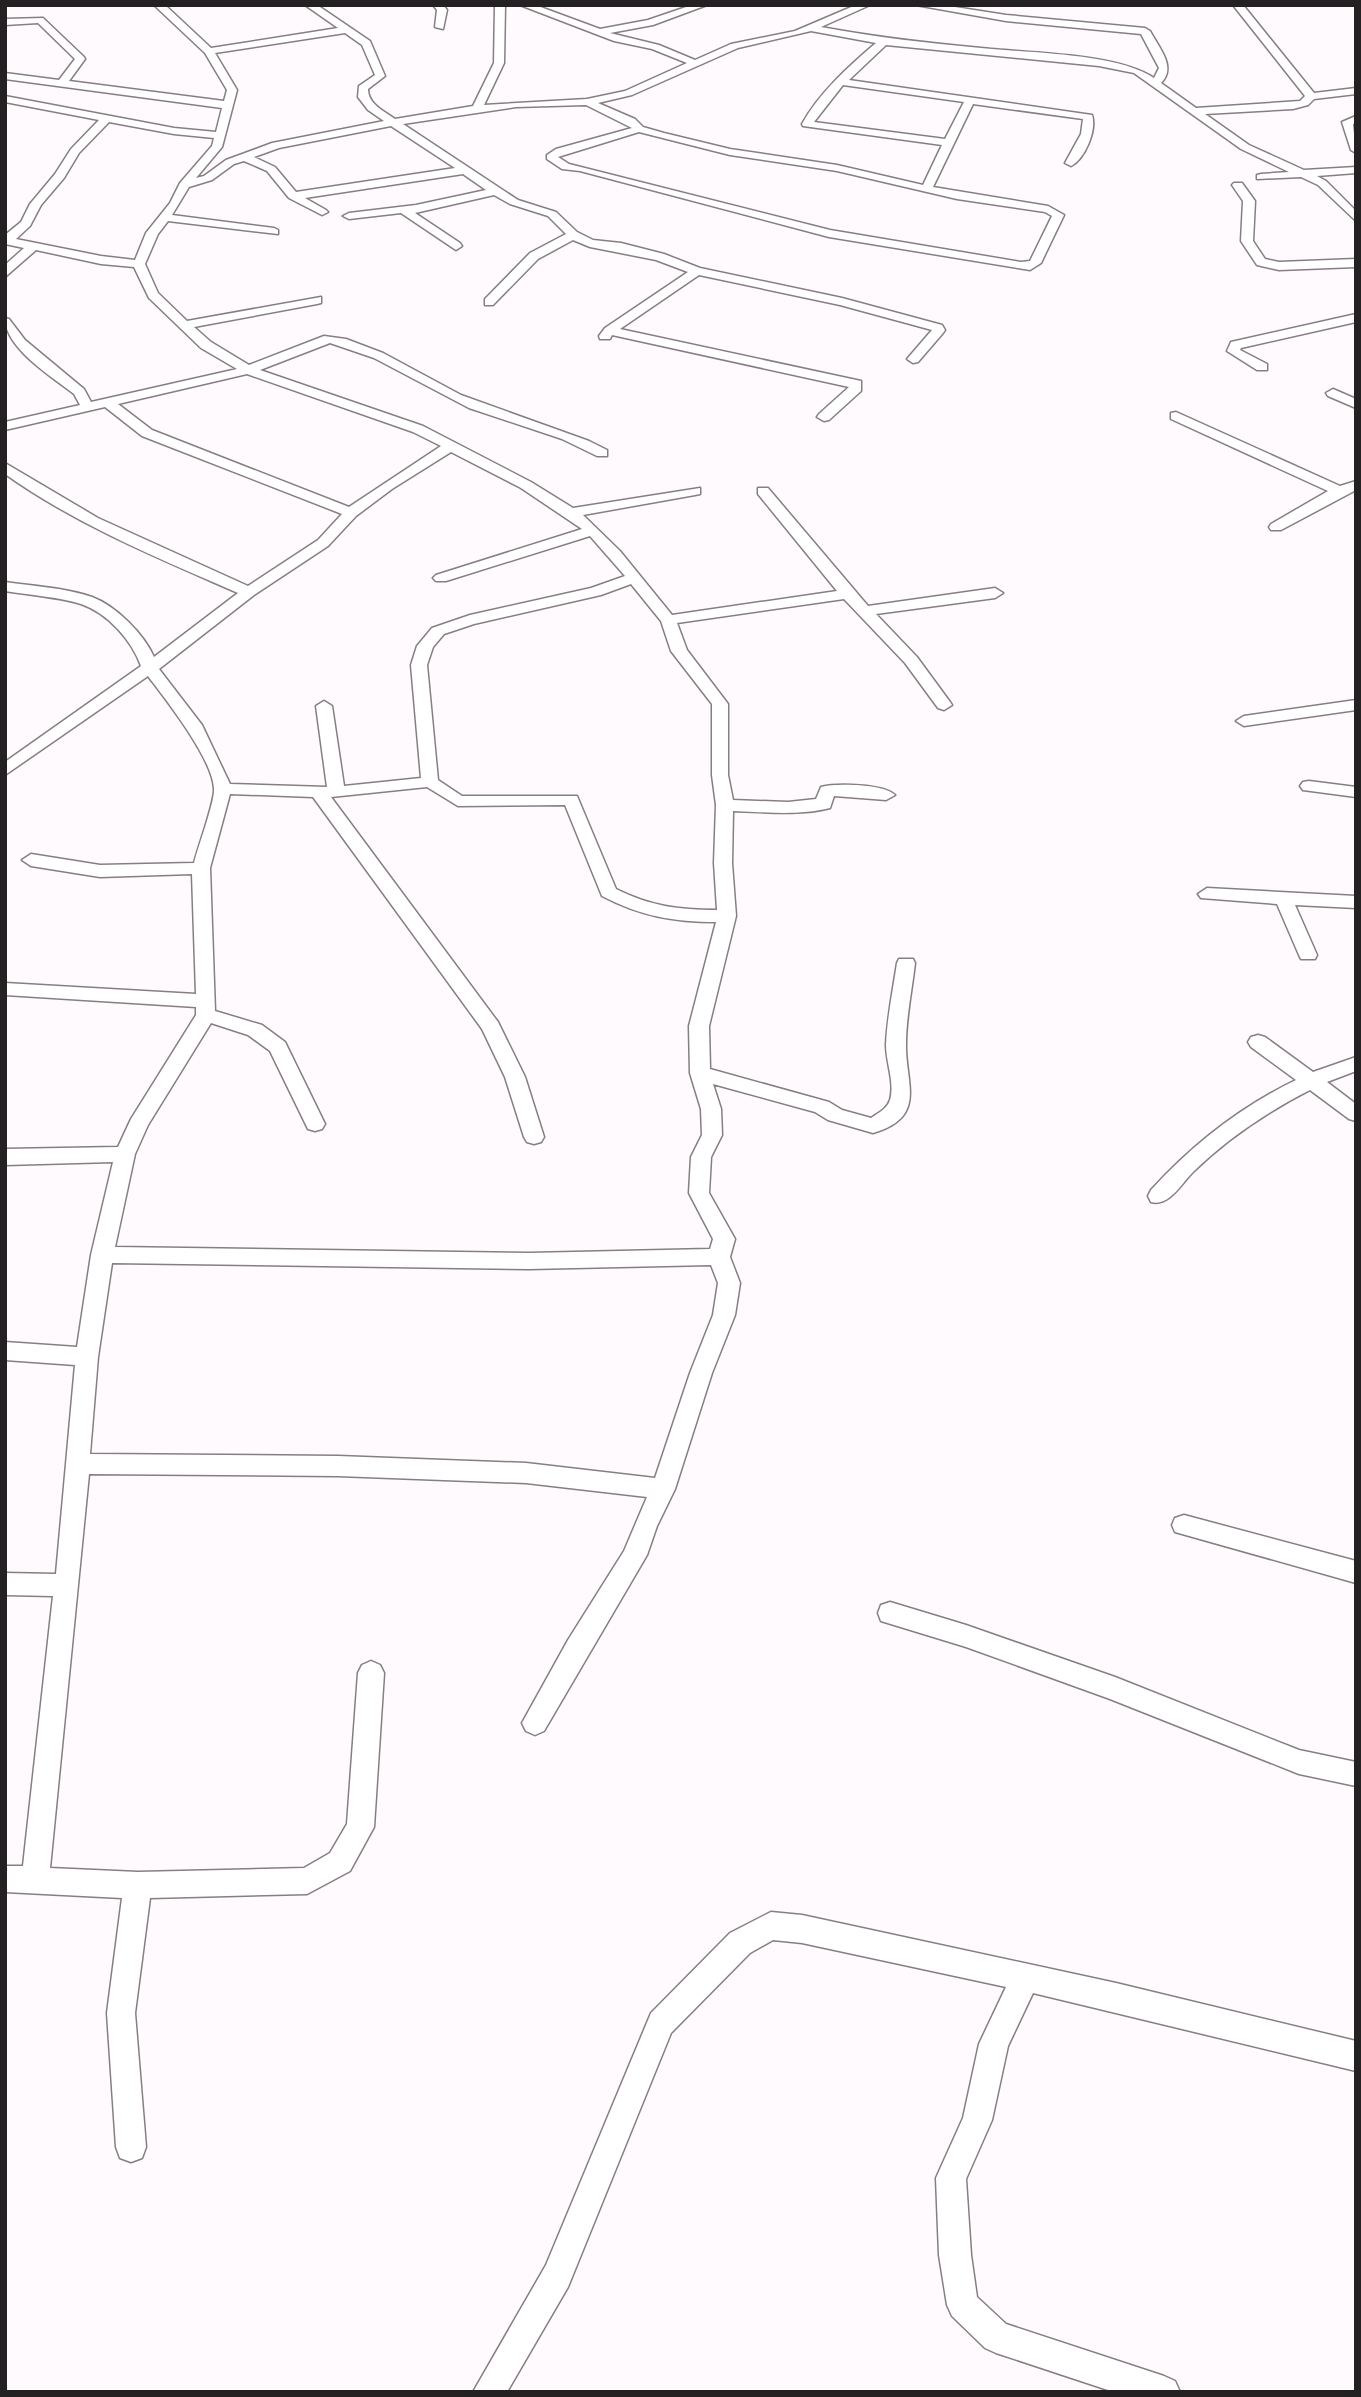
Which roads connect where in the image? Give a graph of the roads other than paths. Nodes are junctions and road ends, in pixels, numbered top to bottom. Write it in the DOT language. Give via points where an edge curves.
graph roads {
  1 [pos="159,5"];
  2 [pos="310,5"];
  3 [pos="438,5"];
  4 [pos="500,5"];
  5 [pos="525,5"];
  6 [pos="702,5"];
  7 [pos="921,5"];
  8 [pos="1238,5"];
  9 [pos="851,7"];
  10 [pos="5,22"];
  11 [pos="440,27"];
  12 [pos="810,28"];
  13 [pos="347,30"];
  14 [pos="601,31"];
  15 [pos="884,42"];
  16 [pos="209,51"];
  17 [pos="698,64"];
  18 [pos="5,76"];
  19 [pos="843,82"];
  20 [pos="1156,82"];
  21 [pos="61,85"];
  22 [pos="1356,91"];
  23 [pos="1311,96"];
  24 [pos="5,99"];
  25 [pos="970,100"];
  26 [pos="587,102"];
  27 [pos="227,105"];
  28 [pos="477,108"];
  29 [pos="1194,111"];
  30 [pos="106,119"];
  31 [pos="1356,119"];
  32 [pos="392,123"];
  33 [pos="639,129"];
  34 [pos="218,135"];
  35 [pos="948,142"];
  36 [pos="1356,150"];
  37 [pos="244,157"];
  38 [pos="1072,163"];
  39 [pos="467,170"];
  40 [pos="1356,170"];
  41 [pos="1305,174"];
  42 [pos="1261,177"];
  43 [pos="381,183"];
  44 [pos="184,185"];
  45 [pos="1238,185"];
  46 [pos="926,189"];
  47 [pos="496,191"];
  48 [pos="293,196"];
  49 [pos="403,205"];
  50 [pos="322,212"];
  51 [pos="349,216"];
  52 [pos="163,217"];
  53 [pos="1356,218"];
  54 [pos="274,232"];
  55 [pos="573,235"];
  56 [pos="6,240"];
  57 [pos="33,246"];
  58 [pos="456,246"];
  59 [pos="1356,263"];
  60 [pos="139,264"];
  61 [pos="697,271"];
  62 [pos="5,273"];
  63 [pos="317,300"];
  64 [pos="489,302"];
  65 [pos="1356,318"];
  66 [pos="5,322"];
  67 [pos="184,325"];
  68 [pos="913,359"];
  69 [pos="1262,367"];
  70 [pos="248,370"];
  71 [pos="1333,393"];
  72 [pos="107,402"];
  73 [pos="1356,404"];
  74 [pos="87,406"];
  75 [pos="1176,416"];
  76 [pos="824,418"];
  77 [pos="5,426"];
  78 [pos="449,447"];
  79 [pos="602,453"];
  80 [pos="5,467"];
  81 [pos="1356,485"];
  82 [pos="695,491"];
  83 [pos="763,491"];
  84 [pos="1339,491"];
  85 [pos="351,513"];
  86 [pos="571,513"];
  87 [pos="1276,527"];
  88 [pos="593,530"];
  89 [pos="441,578"];
  90 [pos="632,579"];
  91 [pos="5,586"];
  92 [pos="250,592"];
  93 [pos="995,593"];
  94 [pos="848,594"];
  95 [pos="864,611"];
  96 [pos="668,620"];
  97 [pos="150,668"];
  98 [pos="944,705"];
  99 [pos="1356,705"];
  100 [pos="324,706"];
  101 [pos="1244,721"];
  102 [pos="8,763"];
  103 [pos="430,782"];
  104 [pos="1309,786"];
  105 [pos="223,789"];
  106 [pos="327,792"];
  107 [pos="1356,792"];
  108 [pos="886,796"];
  109 [pos="725,805"];
  110 [pos="31,860"];
  111 [pos="201,868"];
  112 [pos="1207,894"];
  113 [pos="1283,897"];
  114 [pos="1356,902"];
  115 [pos="727,916"];
  116 [pos="1308,954"];
  117 [pos="906,963"];
  118 [pos="5,989"];
  119 [pos="205,1008"];
  120 [pos="1258,1042"];
  121 [pos="1356,1064"];
  122 [pos="700,1073"];
  123 [pos="1310,1081"];
  124 [pos="1356,1114"];
  125 [pos="315,1125"];
  126 [pos="534,1137"];
  127 [pos="125,1154"];
  128 [pos="5,1157"];
  129 [pos="1157,1196"];
  130 [pos="102,1255"];
  131 [pos="719,1257"];
  132 [pos="5,1351"];
  133 [pos="87,1357"];
  134 [pos="76,1464"];
  135 [pos="663,1489"];
  136 [pos="1184,1525"];
  137 [pos="1356,1572"];
  138 [pos="5,1584"];
  139 [pos="67,1585"];
  140 [pos="890,1613"];
  141 [pos="371,1673"];
  142 [pos="535,1723"];
  143 [pos="1356,1774"];
  144 [pos="5,1879"];
  145 [pos="35,1880"];
  146 [pos="138,1885"];
  147 [pos="1026,1978"];
  148 [pos="1356,2056"];
  149 [pos="131,2147"];
  150 [pos="489,2392"];
  151 [pos="1164,2392"];
  1 -- 16 [label="street"];
  2 -- 13 [label="street"];
  3 -- 11 [label="street" via="442,10"];
  4 -- 28 [label="street" via="499,63"];
  5 -- 14 [label="street"];
  6 -- 14 [label="street" via="650,23"];
  7 -- 20 [label="street" via="1145,31 1164,68"];
  8 -- 23 [label="street"];
  9 -- 12 [label="street"];
  10 -- 21 [label="street" via="40,20 68,45 80,59"];
  12 -- 15 [label="street"];
  12 -- 17 [label="street" via="735,46"];
  13 -- 16 [label="street"];
  13 -- 32 [label="street" via="366,43 380,76 363,88 363,97"];
  14 -- 17 [label="street"];
  15 -- 19 [label="street"];
  15 -- 20 [label="street" via="1122,66"];
  16 -- 27 [label="street" via="232,90"];
  17 -- 26 [label="street" via="628,93"];
  18 -- 21 [label="street"];
  19 -- 25 [label="street"];
  19 -- 35 [label="street" via="807,124"];
  20 -- 29 [label="street"];
  21 -- 27 [label="street"];
  22 -- 23 [label="street"];
  23 -- 29 [label="street" via="1293,106"];
  24 -- 30 [label="street"];
  25 -- 35 [label="street"];
  25 -- 38 [label="street" via="1088,117 1085,137"];
  26 -- 28 [label="street"];
  26 -- 33 [label="street"];
  27 -- 34 [label="street"];
  28 -- 32 [label="street"];
  29 -- 41 [label="street" via="1245,146"];
  30 -- 34 [label="street"];
  30 -- 56 [label="street" via="75,151 26,224"];
  31 -- 36 [label="street" via="1347,122"];
  32 -- 37 [label="street" via="275,145"];
  32 -- 39 [label="street"];
  33 -- 46 [label="street" via="730,152 810,163"];
  33 -- 46 [label="street" via="560,150 551,157 566,167 829,233 1021,267 1034,263 1058,215 1048,209"];
  34 -- 44 [label="street" via="217,147"];
  35 -- 46 [label="street"];
  37 -- 44 [label="street" via="208,178"];
  37 -- 48 [label="street" via="271,169"];
  39 -- 43 [label="street"];
  39 -- 47 [label="street"];
  40 -- 41 [label="street"];
  41 -- 42 [label="street"];
  41 -- 53 [label="street" via="1322,183"];
  43 -- 48 [label="street"];
  43 -- 49 [label="street"];
  44 -- 52 [label="street"];
  45 -- 59 [label="street" via="1250,201 1247,241 1261,262 1279,266"];
  47 -- 49 [label="street"];
  47 -- 55 [label="street" via="552,214"];
  48 -- 50 [label="street"];
  49 -- 51 [label="street"];
  49 -- 58 [label="street"];
  52 -- 54 [label="street"];
  52 -- 60 [label="street"];
  55 -- 61 [label="street"];
  55 -- 64 [label="street" via="534,256"];
  56 -- 57 [label="street"];
  57 -- 60 [label="street"];
  57 -- 62 [label="street"];
  60 -- 67 [label="street" via="153,295"];
  61 -- 68 [label="street" via="938,328"];
  61 -- 76 [label="street" via="605,336 856,384"];
  63 -- 67 [label="street"];
  65 -- 69 [label="street" via="1236,345 1233,351"];
  66 -- 74 [label="street" via="20,343 79,392"];
  67 -- 70 [label="street" via="206,345"];
  70 -- 72 [label="street"];
  70 -- 78 [label="street" via="387,417"];
  70 -- 79 [label="street" via="336,340 385,359 457,398 575,438"];
  71 -- 73 [label="street"];
  72 -- 74 [label="street"];
  72 -- 85 [label="street" via="147,433"];
  74 -- 77 [label="street"];
  75 -- 84 [label="street"];
  78 -- 85 [label="street"];
  78 -- 86 [label="street"];
  80 -- 92 [label="street" via="97,525"];
  81 -- 84 [label="street"];
  82 -- 86 [label="street"];
  83 -- 94 [label="street"];
  84 -- 87 [label="street"];
  85 -- 92 [label="street" via="323,543"];
  86 -- 88 [label="street"];
  88 -- 89 [label="street"];
  88 -- 90 [label="street"];
  90 -- 96 [label="street"];
  90 -- 103 [label="street" via="438,631 425,646 419,665"];
  91 -- 97 [label="street" via="88,601 119,622 142,648"];
  92 -- 97 [label="street"];
  93 -- 95 [label="street"];
  94 -- 95 [label="street"];
  94 -- 96 [label="street"];
  95 -- 98 [label="street" via="911,660"];
  96 -- 109 [label="street" via="679,651 720,704 720,775"];
  97 -- 102 [label="street"];
  97 -- 105 [label="street" via="194,725"];
  99 -- 101 [label="street"];
  100 -- 106 [label="street"];
  103 -- 106 [label="street"];
  103 -- 115 [label="street" via="458,801 571,800 608,892 670,916"];
  104 -- 107 [label="street"];
  105 -- 106 [label="street"];
  105 -- 111 [label="street"];
  106 -- 126 [label="street" via="491,1027 515,1077"];
  108 -- 109 [label="street" via="827,791 824,804"];
  109 -- 115 [label="street"];
  110 -- 111 [label="street" via="100,871"];
  111 -- 119 [label="street"];
  112 -- 113 [label="street"];
  113 -- 114 [label="street"];
  113 -- 116 [label="street"];
  115 -- 122 [label="street" via="699,1026"];
  117 -- 122 [label="street" via="896,1044 901,1099 895,1111 873,1126"];
  118 -- 119 [label="street"];
  119 -- 125 [label="street" via="256,1030 278,1046"];
  119 -- 127 [label="street"];
  120 -- 123 [label="street"];
  121 -- 123 [label="street"];
  122 -- 131 [label="street" via="711,1109 712,1135 701,1157 699,1194 723,1239"];
  123 -- 124 [label="street"];
  123 -- 129 [label="street" via="1236,1125 1182,1167"];
  127 -- 128 [label="street"];
  127 -- 130 [label="street"];
  130 -- 131 [label="street" via="529,1261"];
  130 -- 133 [label="street"];
  131 -- 135 [label="street" via="729,1283 724,1315"];
  132 -- 133 [label="street"];
  133 -- 134 [label="street"];
  134 -- 135 [label="street" via="526,1473"];
  134 -- 139 [label="street"];
  135 -- 142 [label="street" via="635,1555"];
  136 -- 137 [label="street"];
  138 -- 139 [label="street"];
  139 -- 145 [label="street"];
  140 -- 143 [label="street" via="1115,1689 1300,1762"];
  141 -- 146 [label="street" via="360,1827 340,1862 307,1881"];
  144 -- 145 [label="street"];
  145 -- 146 [label="street"];
  146 -- 149 [label="street" via="121,2013"];
  147 -- 148 [label="street"];
  147 -- 150 [label="street" via="802,1929 771,1926 740,1943 662,2023 557,2276"];
  147 -- 151 [label="street" via="994,2045 977,2120 951,2178 963,2305 996,2337"];
}
